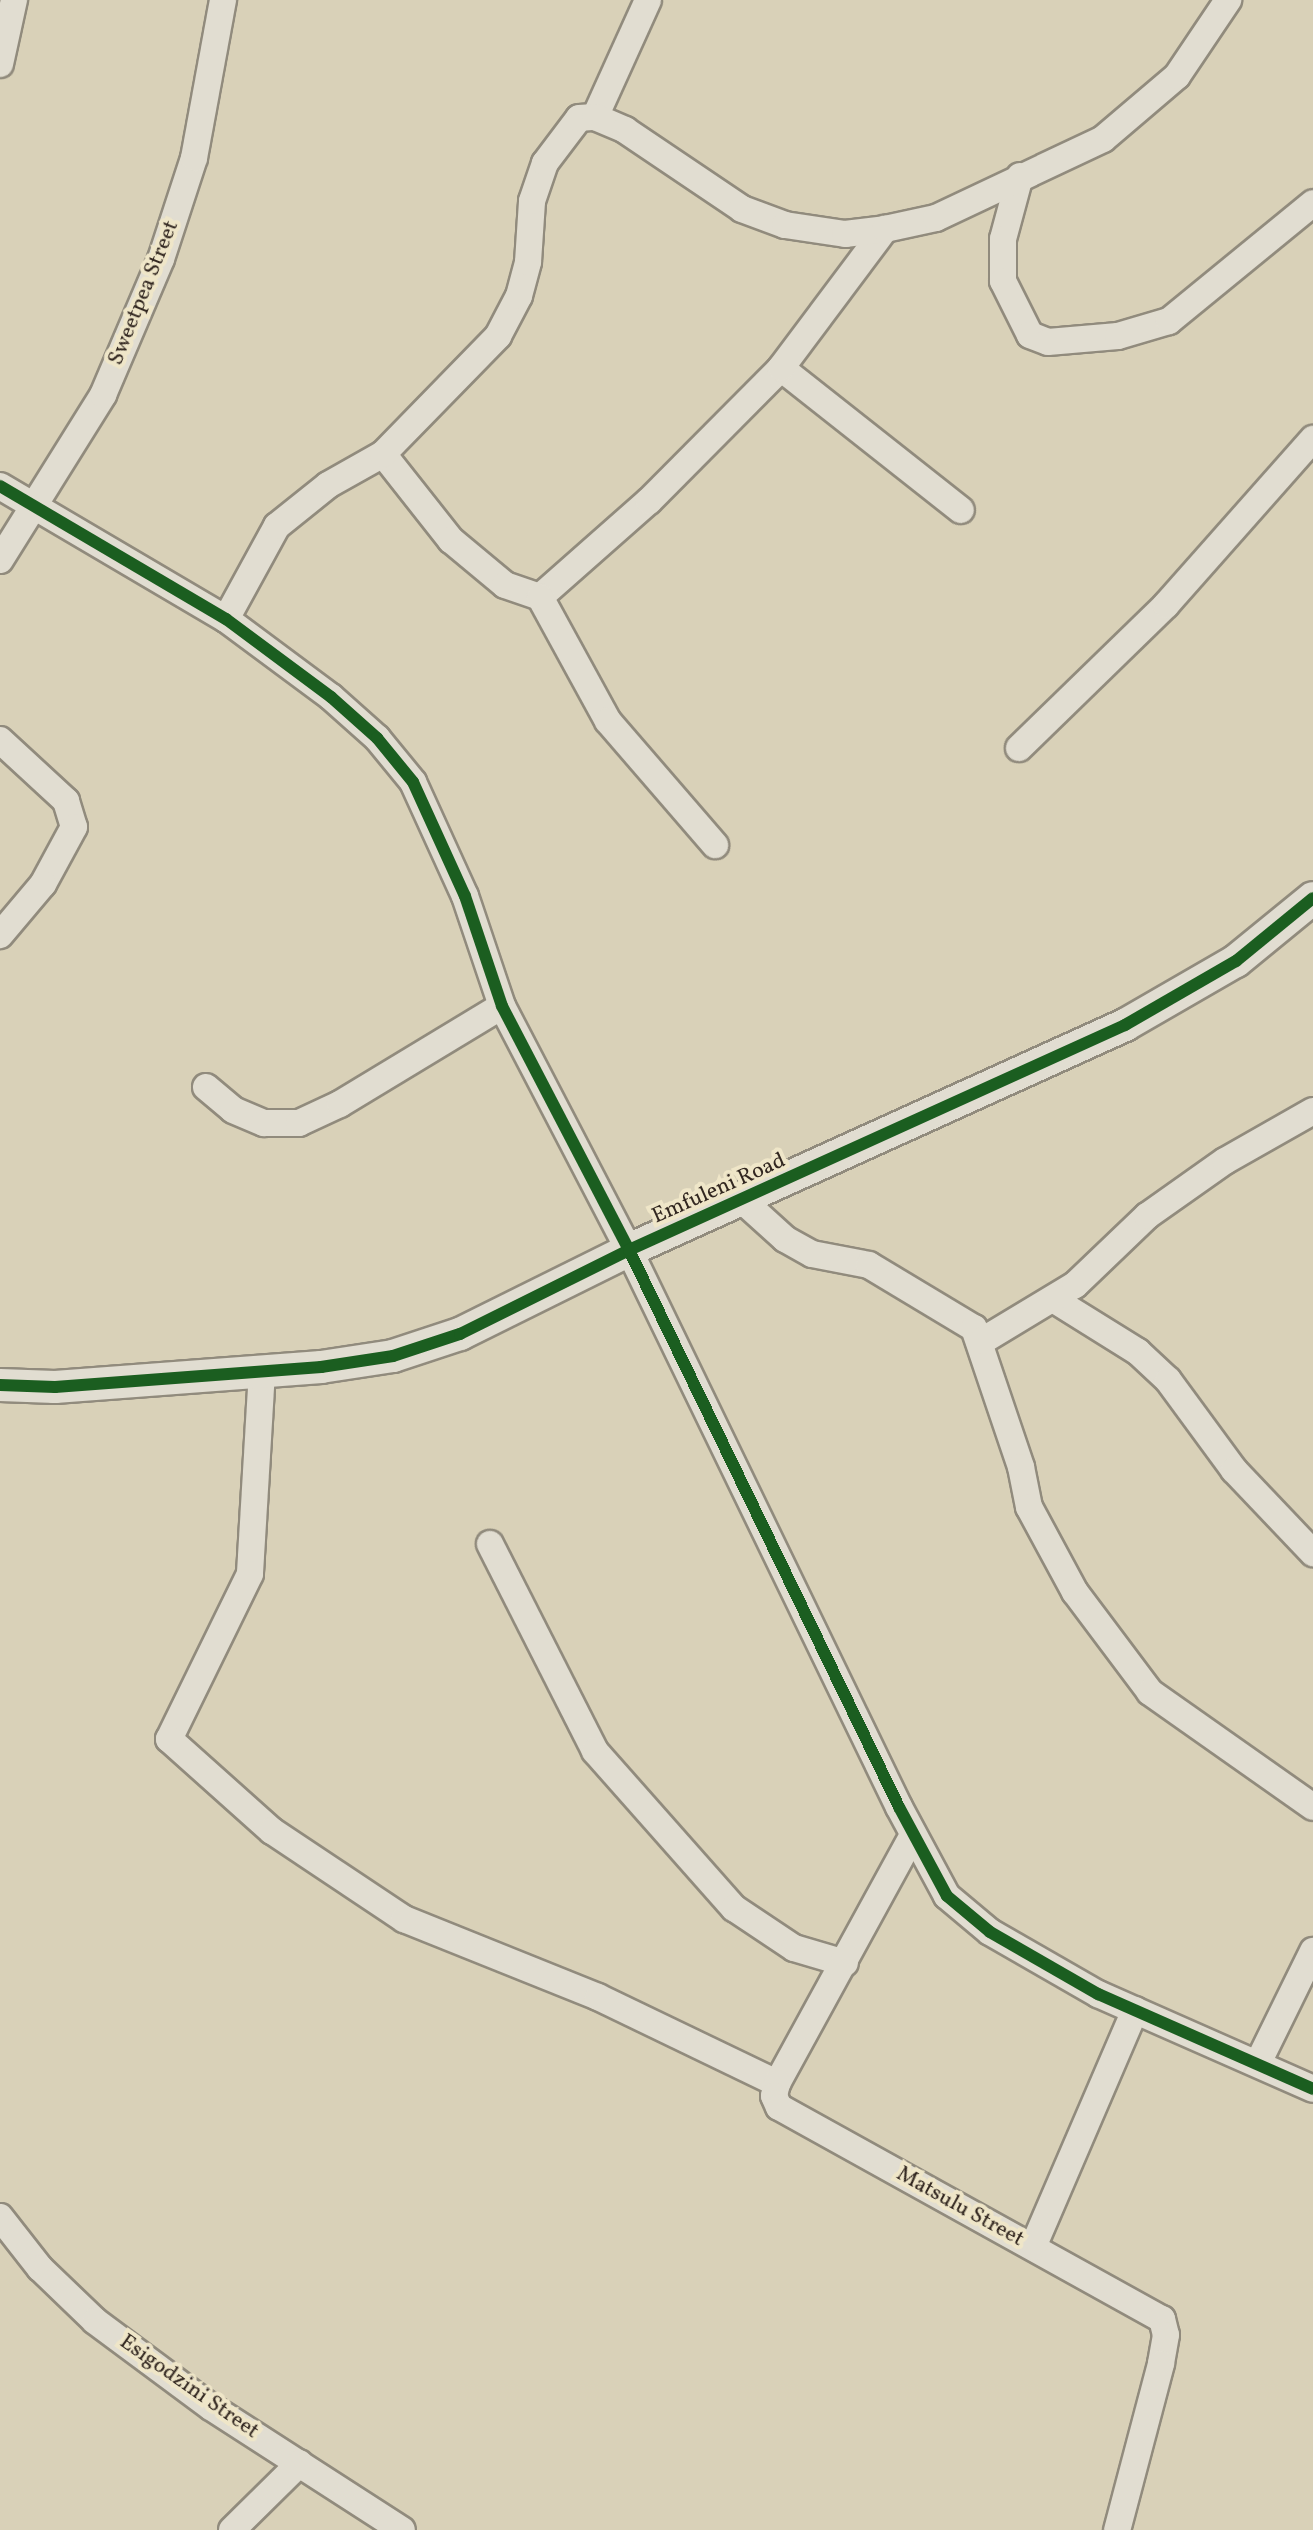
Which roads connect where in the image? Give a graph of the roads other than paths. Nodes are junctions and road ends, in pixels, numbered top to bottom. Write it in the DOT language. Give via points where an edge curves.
graph roads {
  1 [pos="14,0"];
  2 [pos="223,0"];
  3 [pos="648,0"];
  4 [pos="1228,0"];
  5 [pos="0,64"];
  6 [pos="595,117"];
  7 [pos="1020,176"];
  8 [pos="1313,203"];
  9 [pos="885,229"];
  10 [pos="781,368"];
  11 [pos="1313,439"];
  12 [pos="383,454"];
  13 [pos="0,486"];
  14 [pos="33,509"];
  15 [pos="961,510"];
  16 [pos="0,560"];
  17 [pos="540,597"];
  18 [pos="226,619"];
  19 [pos="0,740"];
  20 [pos="1019,748"];
  21 [pos="715,845"];
  22 [pos="1313,898"];
  23 [pos="0,935"];
  24 [pos="502,1006"];
  25 [pos="206,1087"];
  26 [pos="1313,1111"];
  27 [pos="742,1200"];
  28 [pos="629,1250"];
  29 [pos="1053,1299"];
  30 [pos="982,1341"];
  31 [pos="262,1371"];
  32 [pos="0,1385"];
  33 [pos="490,1544"];
  34 [pos="1313,1553"];
  35 [pos="1313,1807"];
  36 [pos="913,1835"];
  37 [pos="1313,1951"];
  38 [pos="845,1963"];
  39 [pos="1135,2010"];
  40 [pos="1258,2063"];
  41 [pos="777,2083"];
  42 [pos="1313,2089"];
  43 [pos="0,2217"];
  44 [pos="1033,2247"];
  45 [pos="300,2463"];
  46 [pos="232,2530"];
  47 [pos="402,2530"];
  48 [pos="1117,2530"];
  1 -- 5 [label="street"];
  2 -- 14 [label="street, Sweetpea Street" via="194,158 161,259 103,395"];
  3 -- 6 [label="street"];
  4 -- 7 [label="street" via="1177,76 1152,103 1103,139"];
  6 -- 9 [label="street" via="625,130 742,209 785,225 845,234"];
  6 -- 12 [label="street" via="579,118 545,163 532,201 528,262 519,296 498,336"];
  7 -- 8 [label="street" via="1003,239 1003,281 1030,335 1048,342 1118,336 1169,321"];
  7 -- 9 [label="street" via="936,218"];
  9 -- 10 [label="street"];
  10 -- 15 [label="street"];
  10 -- 17 [label="street" via="649,501"];
  11 -- 20 [label="street" via="1166,605"];
  12 -- 17 [label="street" via="451,540 505,585"];
  12 -- 18 [label="street" via="328,485 277,526"];
  13 -- 14 [label="street"];
  14 -- 16 [label="street, Sweetpea Street"];
  14 -- 18 [label="street"];
  17 -- 21 [label="street" via="608,721"];
  18 -- 24 [label="street" via="331,697 377,738 413,782 460,884"];
  19 -- 23 [label="street" via="66,801 74,827 43,884"];
  22 -- 27 [label="street, Emfuleni Road" via="1236,961 1125,1025"];
  24 -- 25 [label="street" via="340,1104 299,1123 253,1119"];
  24 -- 28 [label="street"];
  26 -- 29 [label="street" via="1225,1161 1147,1216 1075,1285"];
  27 -- 28 [label="street, Emfuleni Road"];
  27 -- 30 [label="street" via="785,1239 812,1254 869,1265 947,1308"];
  28 -- 31 [label="street, Emfuleni Road" via="434,1343 393,1356"];
  28 -- 36 [label="street"];
  29 -- 30 [label="street"];
  29 -- 34 [label="street" via="1138,1352 1168,1380 1234,1470"];
  30 -- 35 [label="street" via="1029,1507 1075,1592 1150,1692"];
  31 -- 32 [label="street, Emfuleni Road" via="55,1387"];
  31 -- 41 [label="street" via="250,1574 169,1739 272,1831 404,1919 598,1997"];
  33 -- 38 [label="street" via="595,1751 734,1908 794,1948"];
  36 -- 38 [label="street"];
  36 -- 39 [label="street" via="947,1896 972,1920"];
  37 -- 40 [label="street"];
  38 -- 41 [label="street"];
  39 -- 40 [label="street"];
  39 -- 44 [label="street"];
  40 -- 42 [label="street"];
  41 -- 44 [label="street, Matsulu Street" via="779,2107"];
  43 -- 45 [label="street, Esigodzini Street" via="40,2268 95,2321 211,2407"];
  44 -- 48 [label="street, Matsulu Street" via="1162,2319 1166,2335 1161,2364"];
  45 -- 46 [label="street"];
  45 -- 47 [label="street, Esigodzini Street"];
}
